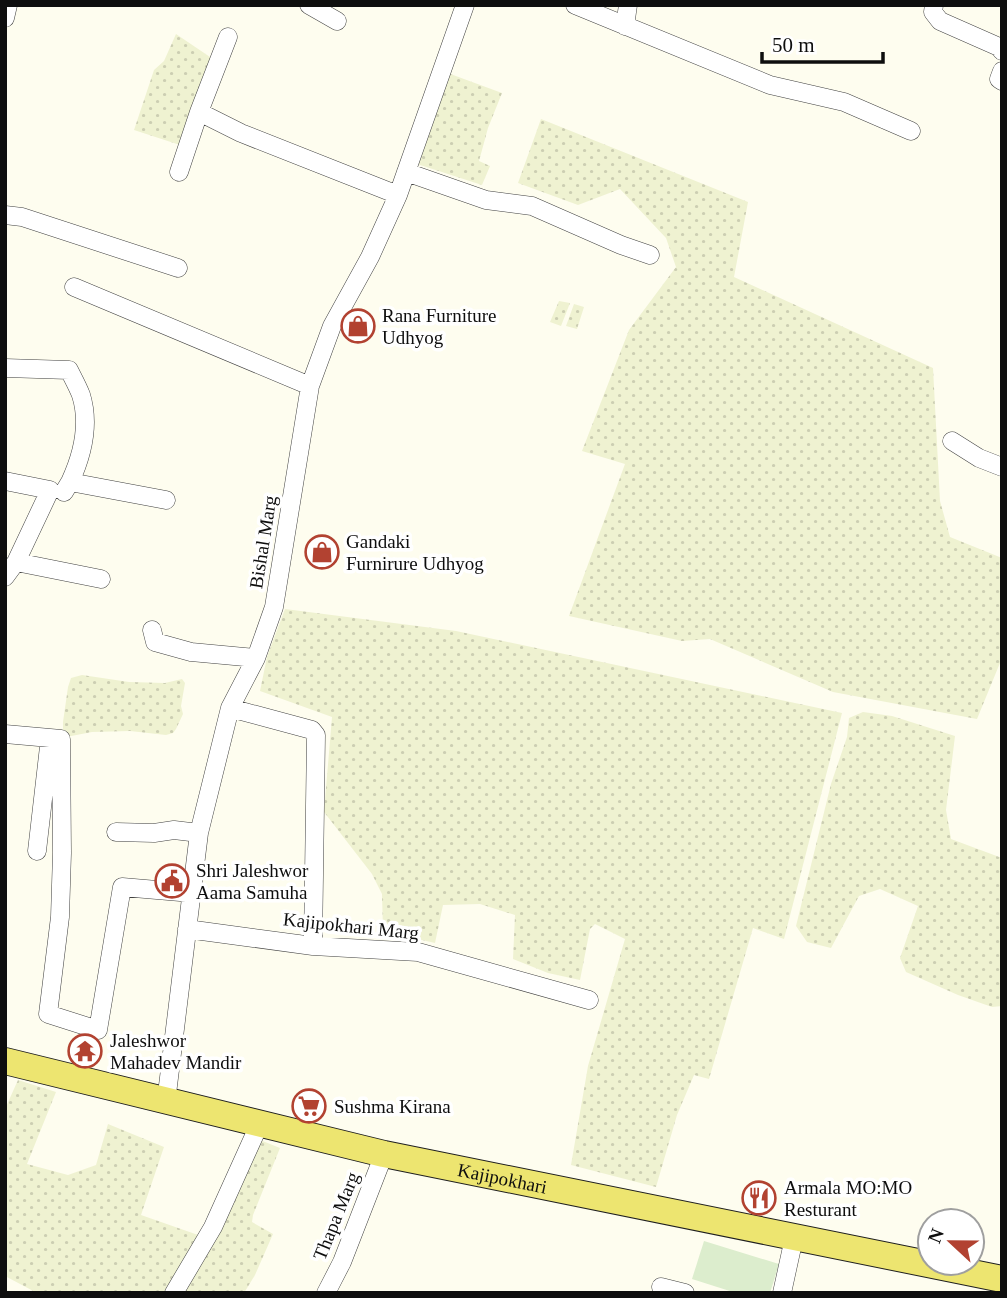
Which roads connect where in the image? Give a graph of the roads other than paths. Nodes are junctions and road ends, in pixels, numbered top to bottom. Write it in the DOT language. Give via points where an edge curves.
graph roads {
  1 [pos="8,5"];
  2 [pos="309,5"];
  3 [pos="465,5"];
  4 [pos="575,5"];
  5 [pos="628,5"];
  6 [pos="934,5"];
  7 [pos="5,18"];
  8 [pos="337,21"];
  9 [pos="625,26"];
  10 [pos="228,37"];
  11 [pos="1002,51"];
  12 [pos="1002,71"];
  13 [pos="1002,81"];
  14 [pos="199,112"];
  15 [pos="911,131"];
  16 [pos="406,172"];
  17 [pos="179,173"];
  18 [pos="398,195"];
  19 [pos="5,215"];
  20 [pos="650,255"];
  21 [pos="178,268"];
  22 [pos="74,288"];
  23 [pos="5,368"];
  24 [pos="310,386"];
  25 [pos="952,441"];
  26 [pos="1002,467"];
  27 [pos="5,481"];
  28 [pos="70,482"];
  29 [pos="50,490"];
  30 [pos="166,500"];
  31 [pos="10,569"];
  32 [pos="101,579"];
  33 [pos="152,630"];
  34 [pos="257,658"];
  35 [pos="230,708"];
  36 [pos="5,734"];
  37 [pos="50,737"];
  38 [pos="116,832"];
  39 [pos="199,833"];
  40 [pos="37,851"];
  41 [pos="192,893"];
  42 [pos="187,929"];
  43 [pos="313,946"];
  44 [pos="589,1000"];
  45 [pos="5,1060"];
  46 [pos="166,1102"];
  47 [pos="259,1125"];
  48 [pos="384,1154"];
  49 [pos="794,1238"];
  50 [pos="1002,1279"];
  51 [pos="661,1287"];
  52 [pos="174,1293"];
  53 [pos="326,1293"];
  54 [pos="685,1293"];
  55 [pos="782,1293"];
  1 -- 7 [label="street"];
  2 -- 8 [label="street"];
  3 -- 16 [label="street, Bishal Marg"];
  4 -- 9 [label="street"];
  5 -- 9 [label="street"];
  6 -- 11 [label="street" via="933,12 940,20"];
  9 -- 15 [label="street" via="770,85 844,102"];
  10 -- 14 [label="street"];
  12 -- 13 [label="street"];
  14 -- 17 [label="street"];
  14 -- 18 [label="street"];
  16 -- 18 [label="street, Bishal Marg"];
  16 -- 20 [label="street" via="486,200 531,206"];
  18 -- 24 [label="street, Bishal Marg" via="332,326"];
  19 -- 21 [label="street"];
  22 -- 24 [label="street"];
  23 -- 28 [label="street" via="69,370 81,397 84,432 81,457"];
  24 -- 34 [label="street, Bishal Marg" via="274,607"];
  25 -- 26 [label="street"];
  27 -- 29 [label="street"];
  28 -- 29 [label="street" via="64,492"];
  28 -- 30 [label="street"];
  29 -- 31 [label="street"];
  31 -- 32 [label="street"];
  33 -- 34 [label="street" via="155,642 191,652"];
  34 -- 35 [label="street, Bishal Marg"];
  35 -- 39 [label="street, Bishal Marg"];
  35 -- 43 [label="street" via="312,730 316,735"];
  36 -- 37 [label="street"];
  37 -- 40 [label="street"];
  37 -- 41 [label="street" via="61,739 62,853 60,917 48,1014 98,1030 122,887"];
  38 -- 39 [label="street"];
  39 -- 41 [label="street, Bishal Marg"];
  41 -- 42 [label="street, Bishal Marg"];
  42 -- 43 [label="street, Kajipokhari Marg"];
  42 -- 46 [label="street, Bishal Marg"];
  43 -- 44 [label="street, Kajipokhari Marg" via="418,952"];
  45 -- 46 [label="main road, Kajipokhari"];
  46 -- 47 [label="main road, Kajipokhari"];
  47 -- 48 [label="main road, Kajipokhari"];
  47 -- 52 [label="street" via="213,1227"];
  48 -- 49 [label="main road, Kajipokhari"];
  48 -- 53 [label="street, Thapa Marg"];
  49 -- 50 [label="main road, Kajipokhari"];
  49 -- 55 [label="street"];
  51 -- 54 [label="street"];
}
